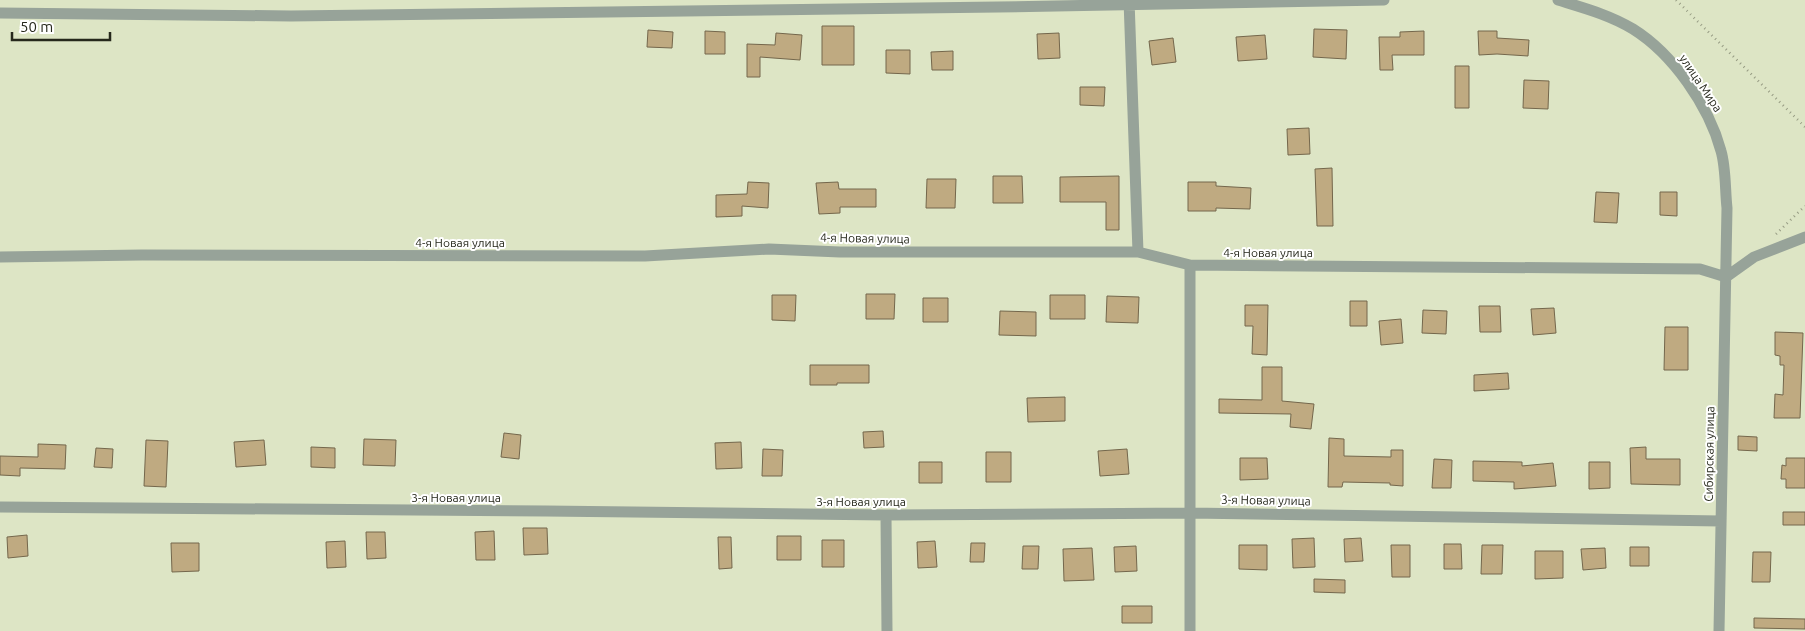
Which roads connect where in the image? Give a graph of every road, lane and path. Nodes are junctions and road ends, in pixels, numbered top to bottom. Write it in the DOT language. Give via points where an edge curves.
graph roads {
  1 [pos="1384,0"];
  2 [pos="1558,0"];
  3 [pos="1676,0"];
  4 [pos="1129,2"];
  5 [pos="0,13"];
  6 [pos="1805,127"];
  7 [pos="1805,206"];
  8 [pos="1805,237"];
  9 [pos="1772,239"];
  10 [pos="1138,252"];
  11 [pos="0,257"];
  12 [pos="1190,265"];
  13 [pos="1726,277"];
  14 [pos="0,507"];
  15 [pos="1191,513"];
  16 [pos="886,515"];
  17 [pos="1721,521"];
  18 [pos="887,631"];
  19 [pos="1190,631"];
  20 [pos="1719,631"];
  1 -- 4 [label="street"];
  2 -- 13 [label="street, улица Мира" via="1598,12 1633,29 1661,51 1707,114 1721,152 1727,208"];
  3 -- 6 [label="path"];
  4 -- 5 [label="street" via="291,16"];
  4 -- 10 [label="street"];
  7 -- 9 [label="path"];
  8 -- 13 [label="street" via="1754,257"];
  10 -- 11 [label="street, 4-я Новая улица" via="840,252 769,248 645,256"];
  10 -- 12 [label="street, 4-я Новая улица"];
  12 -- 13 [label="street, 4-я Новая улица" via="1700,269"];
  12 -- 15 [label="street"];
  13 -- 17 [label="street, Сибирская улица"];
  14 -- 16 [label="street, 3-я Новая улица"];
  15 -- 16 [label="street, 3-я Новая улица"];
  15 -- 17 [label="street, 3-я Новая улица"];
  15 -- 19 [label="street"];
  16 -- 18 [label="street"];
  17 -- 20 [label="street, Сибирская улица"];
}
